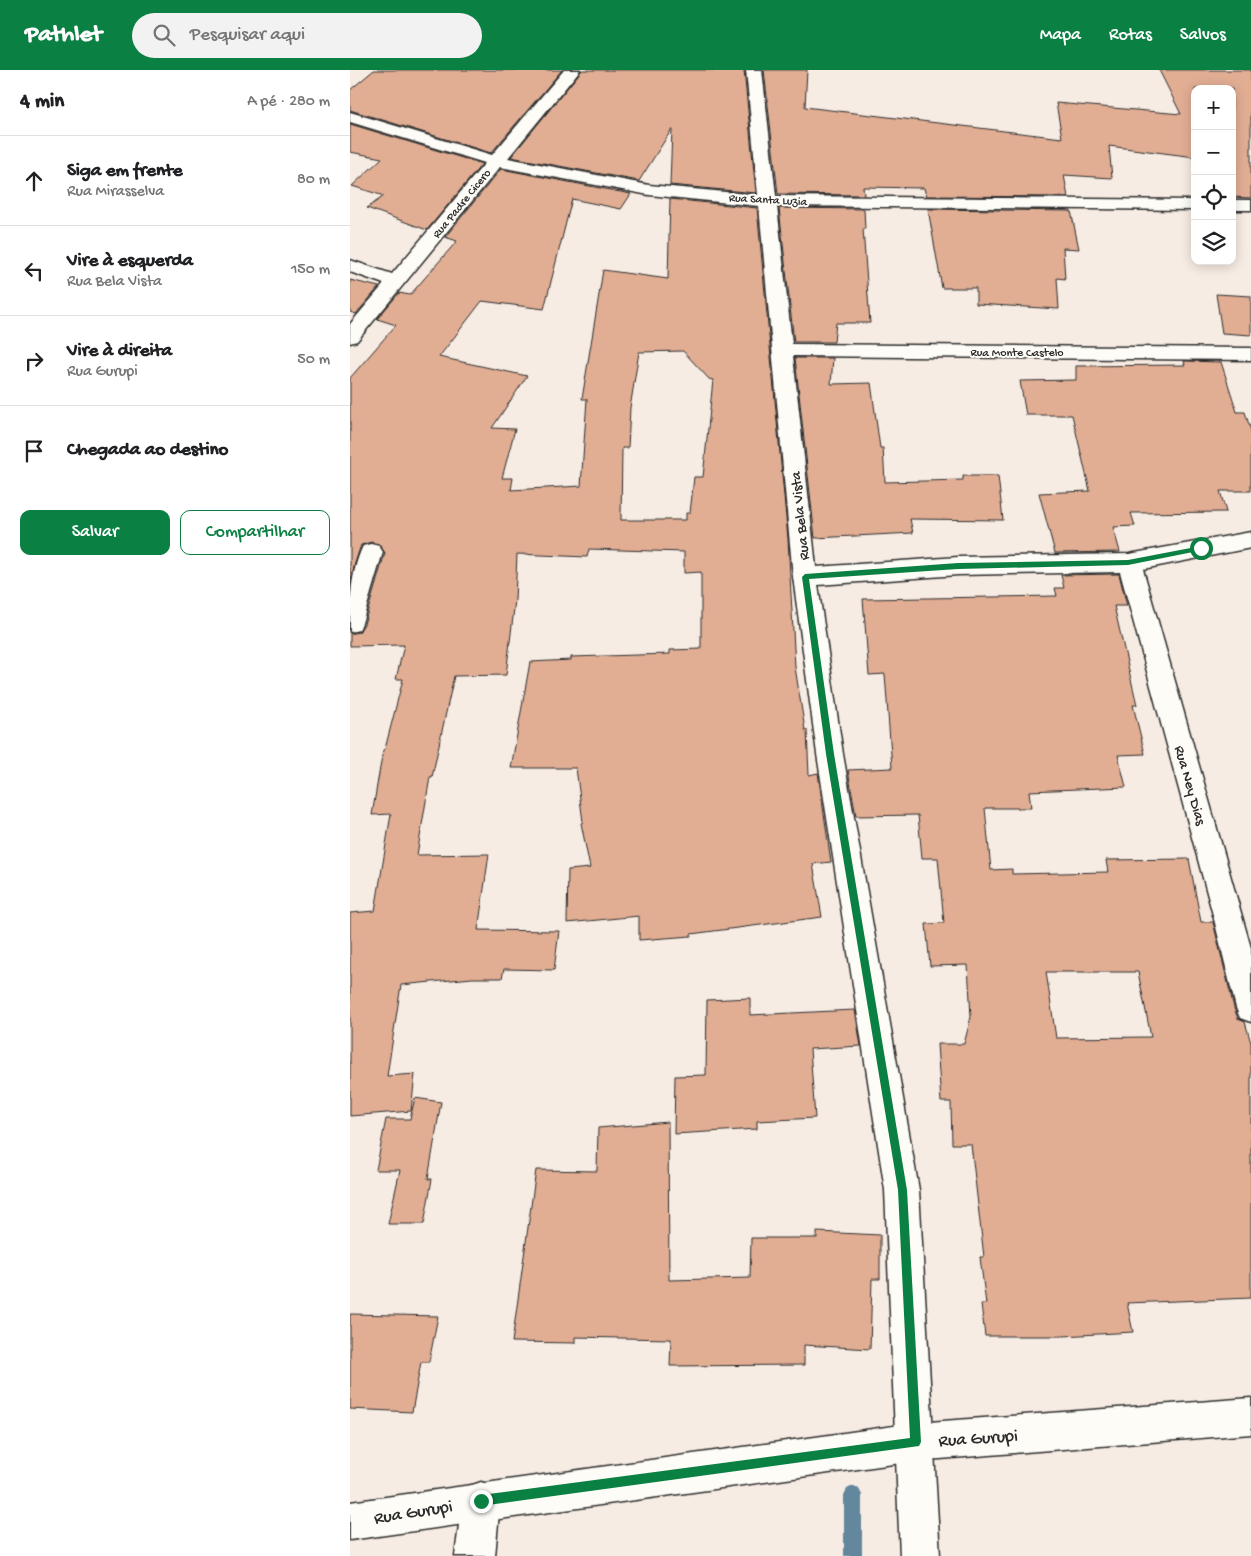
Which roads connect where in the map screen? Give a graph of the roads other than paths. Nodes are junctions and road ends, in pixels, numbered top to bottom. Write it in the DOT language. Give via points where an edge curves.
graph roads {
  1 [pos="572,70"];
  2 [pos="754,70"];
  3 [pos="350,118"];
  4 [pos="495,161"];
  5 [pos="768,201"];
  6 [pos="1191,205"];
  7 [pos="1236,205"];
  8 [pos="1251,205"];
  9 [pos="350,266"];
  10 [pos="396,282"];
  11 [pos="350,337"];
  12 [pos="782,350"];
  13 [pos="1251,354"];
  14 [pos="1251,540"];
  15 [pos="371,552"];
  16 [pos="1128,563"];
  17 [pos="805,577"];
  18 [pos="350,623"];
  19 [pos="1251,1008"];
  20 [pos="1251,1416"];
  21 [pos="915,1442"];
  22 [pos="481,1501"];
  23 [pos="350,1521"];
  24 [pos="475,1556"];
  25 [pos="920,1556"];
  1 -- 4 [label="street, Rua Padre Cicero"];
  2 -- 5 [label="street, Rua Bela Vista"];
  3 -- 4 [label="street, Rua Santa Luzia"];
  4 -- 5 [label="street, Rua Santa Luzia" via="649,190"];
  4 -- 10 [label="street, Rua Padre Cicero"];
  5 -- 6 [label="street, Rua Santa Luzia"];
  5 -- 12 [label="street, Rua Bela Vista"];
  7 -- 8 [label="street"];
  9 -- 10 [label="street"];
  10 -- 11 [label="street, Rua Padre Cicero"];
  12 -- 13 [label="street, Rua Monte Castelo"];
  12 -- 17 [label="street, Rua Bela Vista"];
  14 -- 16 [label="street"];
  15 -- 18 [label="street"];
  16 -- 17 [label="street" via="958,566"];
  16 -- 19 [label="street, Rua Ney Dias" via="1228,915"];
  17 -- 21 [label="street, Rua Bela Vista" via="830,754 902,1190"];
  20 -- 21 [label="street, Rua Gurupi"];
  21 -- 22 [label="street, Rua Gurupi"];
  21 -- 25 [label="street, Rua Bela Vista"];
  22 -- 23 [label="street, Rua Gurupi"];
  22 -- 24 [label="street"];
}
